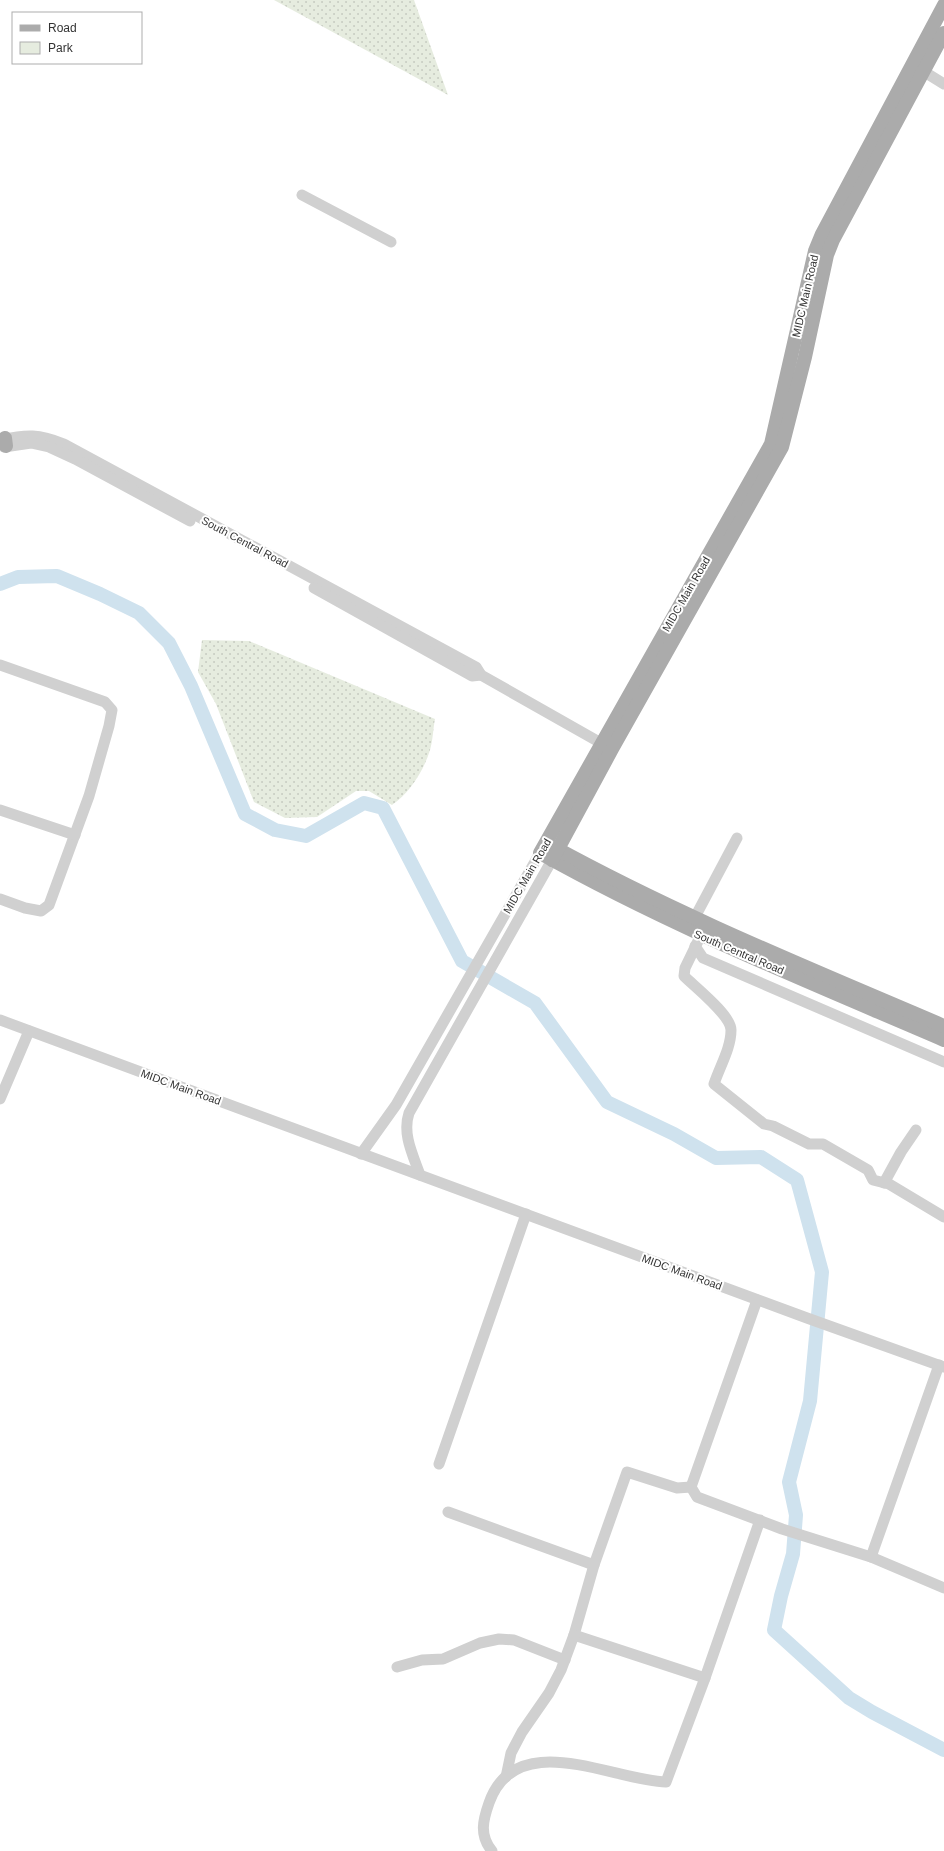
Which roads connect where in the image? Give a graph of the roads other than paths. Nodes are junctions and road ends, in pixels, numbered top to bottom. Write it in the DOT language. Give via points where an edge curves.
graph roads {
  1 [pos="944,5"];
  2 [pos="944,33"];
  3 [pos="923,71"];
  4 [pos="944,84"];
  5 [pos="875,148"];
  6 [pos="302,194"];
  7 [pos="391,242"];
  8 [pos="3,443"];
  9 [pos="0,665"];
  10 [pos="607,746"];
  11 [pos="0,810"];
  12 [pos="74,836"];
  13 [pos="738,838"];
  14 [pos="543,848"];
  15 [pos="555,855"];
  16 [pos="0,899"];
  17 [pos="694,919"];
  18 [pos="698,941"];
  19 [pos="0,1020"];
  20 [pos="944,1026"];
  21 [pos="29,1031"];
  22 [pos="944,1040"];
  23 [pos="944,1062"];
  24 [pos="0,1099"];
  25 [pos="916,1130"];
  26 [pos="361,1154"];
  27 [pos="420,1175"];
  28 [pos="884,1183"];
  29 [pos="526,1214"];
  30 [pos="944,1217"];
  31 [pos="757,1300"];
  32 [pos="942,1366"];
  33 [pos="439,1464"];
  34 [pos="691,1487"];
  35 [pos="448,1512"];
  36 [pos="760,1520"];
  37 [pos="871,1557"];
  38 [pos="594,1564"];
  39 [pos="944,1588"];
  40 [pos="574,1635"];
  41 [pos="565,1660"];
  42 [pos="397,1667"];
  43 [pos="705,1678"];
  44 [pos="506,1777"];
  45 [pos="492,1851"];
  1 -- 5 [label="main road, MIDC Main Road"];
  2 -- 3 [label="main road, MIDC Main Road"];
  3 -- 4 [label="street"];
  3 -- 5 [label="main road, MIDC Main Road"];
  5 -- 10 [label="main road, MIDC Main Road" via="827,255 782,447"];
  6 -- 7 [label="street"];
  8 -- 10 [label="street, South Central Road" via="28,435 45,436 64,444 476,667 481,675"];
  9 -- 12 [label="street" via="104,702 112,710 110,726 89,796"];
  10 -- 14 [label="main road, MIDC Main Road"];
  10 -- 15 [label="main road, MIDC Main Road"];
  11 -- 12 [label="street"];
  12 -- 16 [label="street" via="49,905 41,911"];
  13 -- 17 [label="street"];
  14 -- 15 [label="main road, South Central Road"];
  14 -- 26 [label="street, MIDC Main Road" via="396,1105"];
  15 -- 17 [label="main road, South Central Road" via="599,872"];
  15 -- 18 [label="main road, South Central Road" via="593,883"];
  15 -- 27 [label="street, MIDC Main Road" via="409,1113 405,1123 406,1133"];
  17 -- 20 [label="main road, South Central Road"];
  18 -- 22 [label="main road, South Central Road"];
  18 -- 23 [label="street" via="703,958"];
  18 -- 28 [label="street" via="684,968 684,976 720,1009 731,1028 729,1044 714,1084 764,1124 809,1144 823,1144 868,1170 873,1180"];
  19 -- 21 [label="street, MIDC Main Road"];
  21 -- 24 [label="street"];
  21 -- 26 [label="street, MIDC Main Road"];
  25 -- 28 [label="street"];
  26 -- 27 [label="street, MIDC Main Road"];
  27 -- 29 [label="street, MIDC Main Road"];
  28 -- 30 [label="street"];
  29 -- 31 [label="street, MIDC Main Road"];
  29 -- 33 [label="street"];
  31 -- 32 [label="street, MIDC Main Road"];
  31 -- 34 [label="street"];
  32 -- 37 [label="street"];
  34 -- 36 [label="street" via="697,1497"];
  34 -- 38 [label="street" via="677,1488 627,1472"];
  35 -- 38 [label="street"];
  36 -- 37 [label="street"];
  36 -- 43 [label="street"];
  37 -- 39 [label="street"];
  38 -- 40 [label="street"];
  40 -- 41 [label="street"];
  40 -- 43 [label="street"];
  41 -- 42 [label="street" via="514,1640 499,1639 480,1643 443,1659 422,1660"];
  41 -- 44 [label="street" via="549,1693 532,1715 511,1753"];
  43 -- 44 [label="street" via="666,1782 643,1780 568,1762 534,1763"];
  44 -- 45 [label="street" via="496,1787 483,1820 483,1834"];
}
